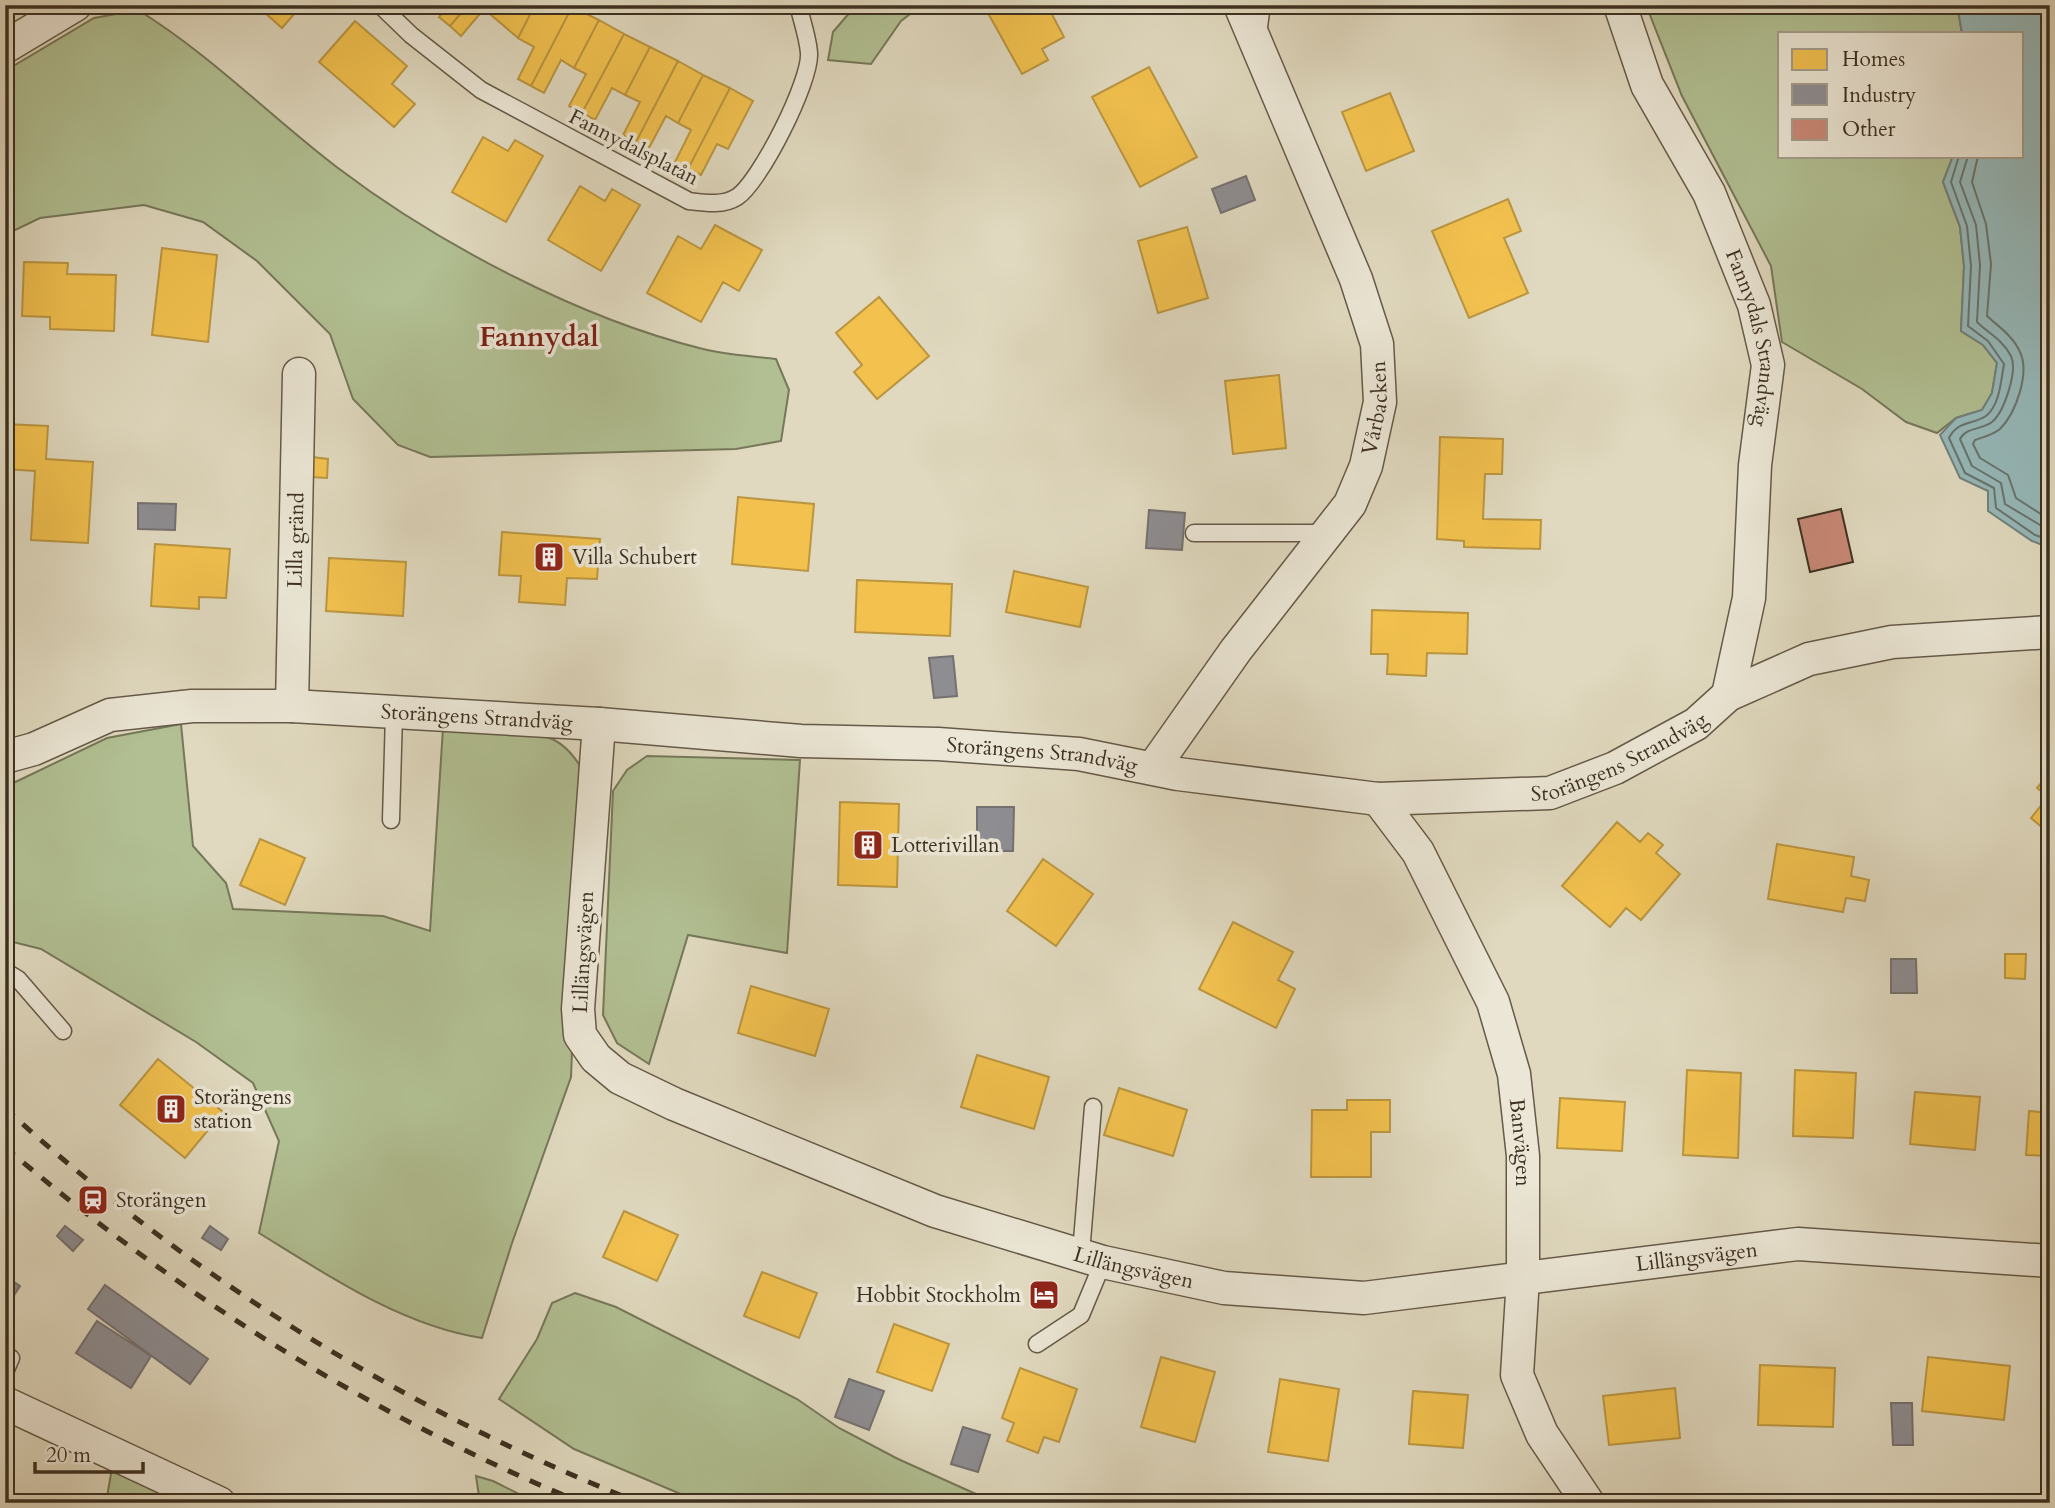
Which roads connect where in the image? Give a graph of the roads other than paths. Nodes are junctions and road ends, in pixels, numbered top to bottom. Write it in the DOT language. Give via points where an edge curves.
graph roads {
  1 [pos="75,5"];
  2 [pos="380,5"];
  3 [pos="798,5"];
  4 [pos="1240,5"];
  5 [pos="1262,5"];
  6 [pos="1620,5"];
  7 [pos="1256,44"];
  8 [pos="5,47"];
  9 [pos="299,374"];
  10 [pos="1194,533"];
  11 [pos="1327,533"];
  12 [pos="2050,632"];
  13 [pos="1728,695"];
  14 [pos="292,706"];
  15 [pos="394,714"];
  16 [pos="599,724"];
  17 [pos="5,757"];
  18 [pos="1153,768"];
  19 [pos="1378,799"];
  20 [pos="391,820"];
  21 [pos="5,971"];
  22 [pos="63,1031"];
  23 [pos="1093,1107"];
  24 [pos="1092,1257"];
  25 [pos="2050,1261"];
  26 [pos="1523,1278"];
  27 [pos="1037,1344"];
  28 [pos="5,1403"];
  29 [pos="219,1503"];
  30 [pos="1588,1503"];
  1 -- 8 [label="street"];
  2 -- 3 [label="lane, Fannydalsplatån" via="481,90 689,201 707,204 725,203 747,188 798,102 810,55"];
  4 -- 7 [label="street, Vårbacken"];
  5 -- 7 [label="lane"];
  6 -- 13 [label="street, Fannydals Strandväg" via="1647,85 1709,193 1754,306 1768,365 1755,465 1749,598"];
  7 -- 11 [label="street, Vårbacken" via="1356,279 1377,344 1380,402 1366,466 1350,504"];
  9 -- 14 [label="street, Lilla gränd"];
  10 -- 11 [label="lane"];
  11 -- 18 [label="street, Vårbacken" via="1236,650"];
  12 -- 13 [label="street, Storängens Strandväg" via="1892,642 1809,659"];
  13 -- 19 [label="street, Storängens Strandväg" via="1696,724 1615,768 1550,793"];
  14 -- 15 [label="street, Storängens Strandväg"];
  14 -- 17 [label="street, Storängens Strandväg" via="192,706 110,715"];
  15 -- 16 [label="street, Storängens Strandväg"];
  15 -- 20 [label="lane"];
  16 -- 18 [label="street, Storängens Strandväg" via="801,741 1066,753"];
  16 -- 24 [label="street, Lillängsvägen" via="578,1009 580,1035 596,1058 620,1078 674,1104 935,1211"];
  18 -- 19 [label="street, Storängens Strandväg"];
  19 -- 26 [label="street, Banvägen" via="1418,852 1493,1002 1514,1074 1523,1156"];
  21 -- 22 [label="lane" via="18,979"];
  23 -- 24 [label="lane"];
  24 -- 26 [label="street, Lillängsvägen" via="1224,1288 1364,1298"];
  24 -- 27 [label="lane" via="1081,1315"];
  25 -- 26 [label="street, Lillängsvägen" via="1798,1244"];
  26 -- 30 [label="street, Banvägen" via="1517,1375 1542,1434"];
  28 -- 29 [label="street"];
}
